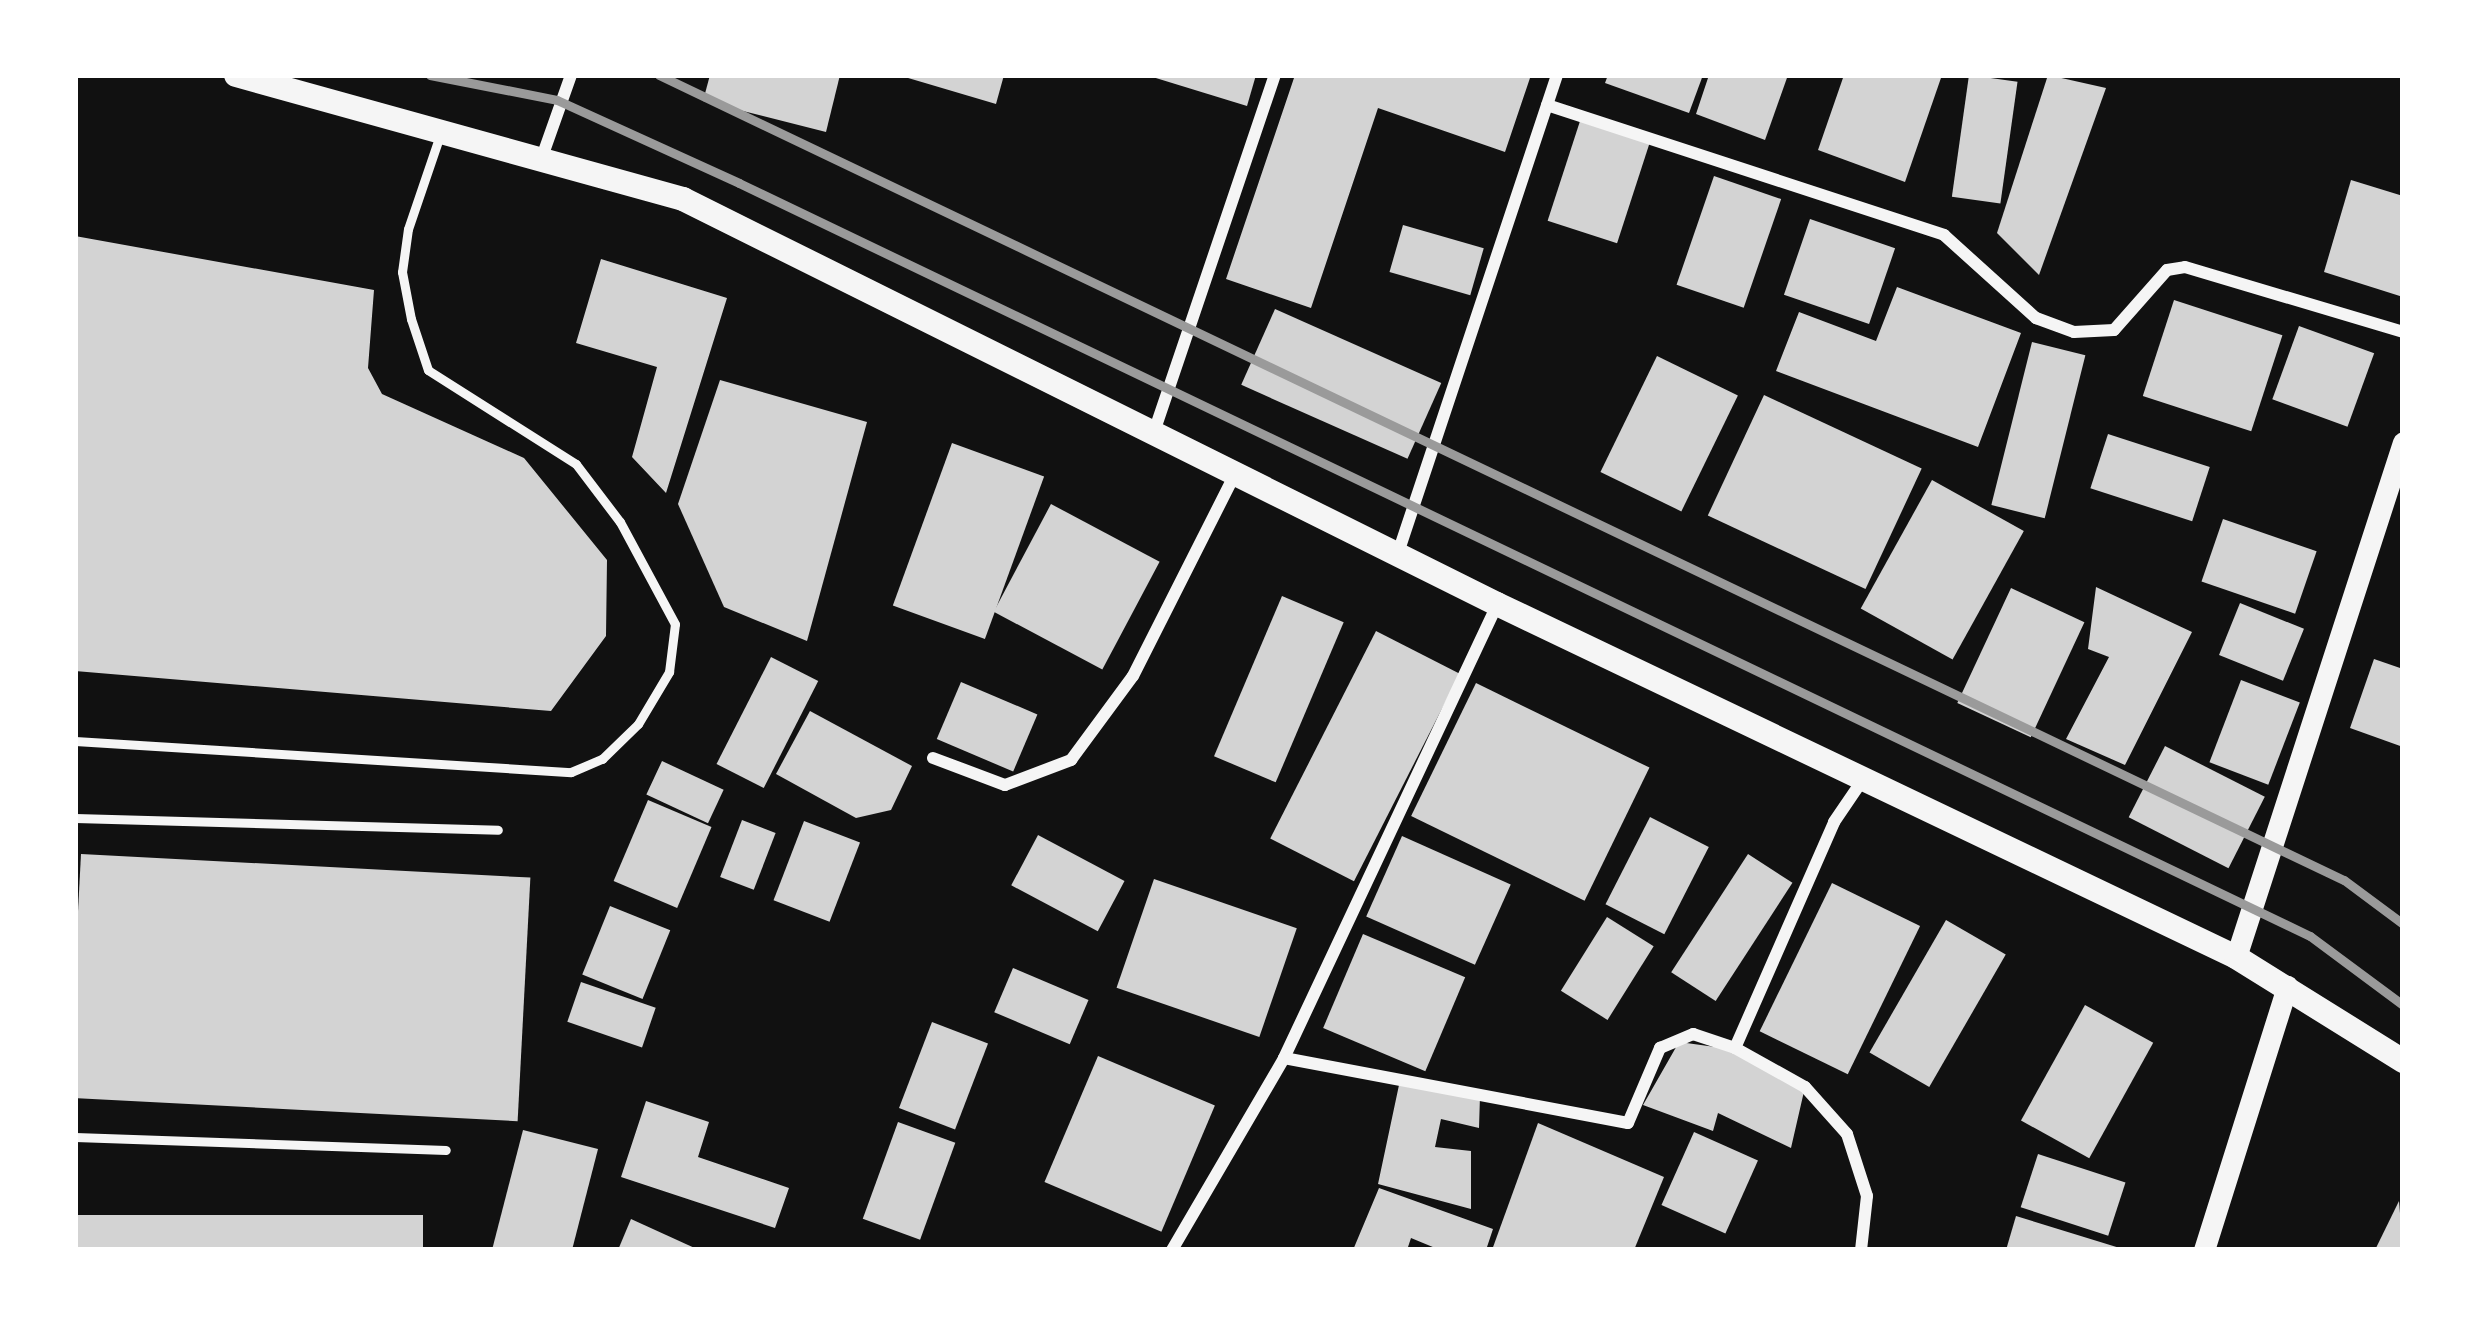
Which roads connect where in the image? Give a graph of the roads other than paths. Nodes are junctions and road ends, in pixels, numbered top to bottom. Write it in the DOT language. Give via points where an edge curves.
graph roads {
  1 [pos="236,75"];
  2 [pos="571,75"];
  3 [pos="1275,75"];
  4 [pos="1557,75"];
  5 [pos="1547,105"];
  6 [pos="441,130"];
  7 [pos="542,158"];
  8 [pos="2403,332"];
  9 [pos="1155,429"];
  10 [pos="2403,442"];
  11 [pos="1237,471"];
  12 [pos="1399,550"];
  13 [pos="1497,604"];
  14 [pos="75,741"];
  15 [pos="933,758"];
  16 [pos="1864,777"];
  17 [pos="75,818"];
  18 [pos="498,830"];
  19 [pos="2236,957"];
  20 [pos="2287,986"];
  21 [pos="1735,1048"];
  22 [pos="1284,1058"];
  23 [pos="2403,1061"];
  24 [pos="75,1137"];
  25 [pos="446,1150"];
  26 [pos="1172,1250"];
  27 [pos="1861,1250"];
  28 [pos="2204,1250"];
  1 -- 6 [label="main road"];
  2 -- 7 [label="street"];
  3 -- 9 [label="street"];
  4 -- 5 [label="street"];
  5 -- 8 [label="street" via="1944,235 2036,318 2074,332 2114,331 2167,270 2185,267"];
  5 -- 12 [label="street"];
  6 -- 7 [label="main road"];
  6 -- 14 [label="lane" via="408,229 402,272 410,319 428,370 576,464 620,522 675,624 669,672 638,724 602,759 571,772"];
  7 -- 9 [label="main road" via="683,200"];
  9 -- 11 [label="main road"];
  10 -- 19 [label="street"];
  11 -- 12 [label="main road"];
  11 -- 15 [label="street" via="1133,676 1071,760 1005,785"];
  12 -- 13 [label="main road"];
  13 -- 16 [label="main road"];
  13 -- 22 [label="street"];
  16 -- 19 [label="main road"];
  16 -- 21 [label="street" via="1834,822"];
  17 -- 18 [label="lane"];
  19 -- 20 [label="main road"];
  20 -- 23 [label="main road"];
  20 -- 28 [label="street"];
  21 -- 22 [label="street" via="1693,1034 1660,1048 1628,1123"];
  21 -- 27 [label="street" via="1805,1087 1847,1134 1867,1196"];
  22 -- 26 [label="street"];
  24 -- 25 [label="lane"];
}
